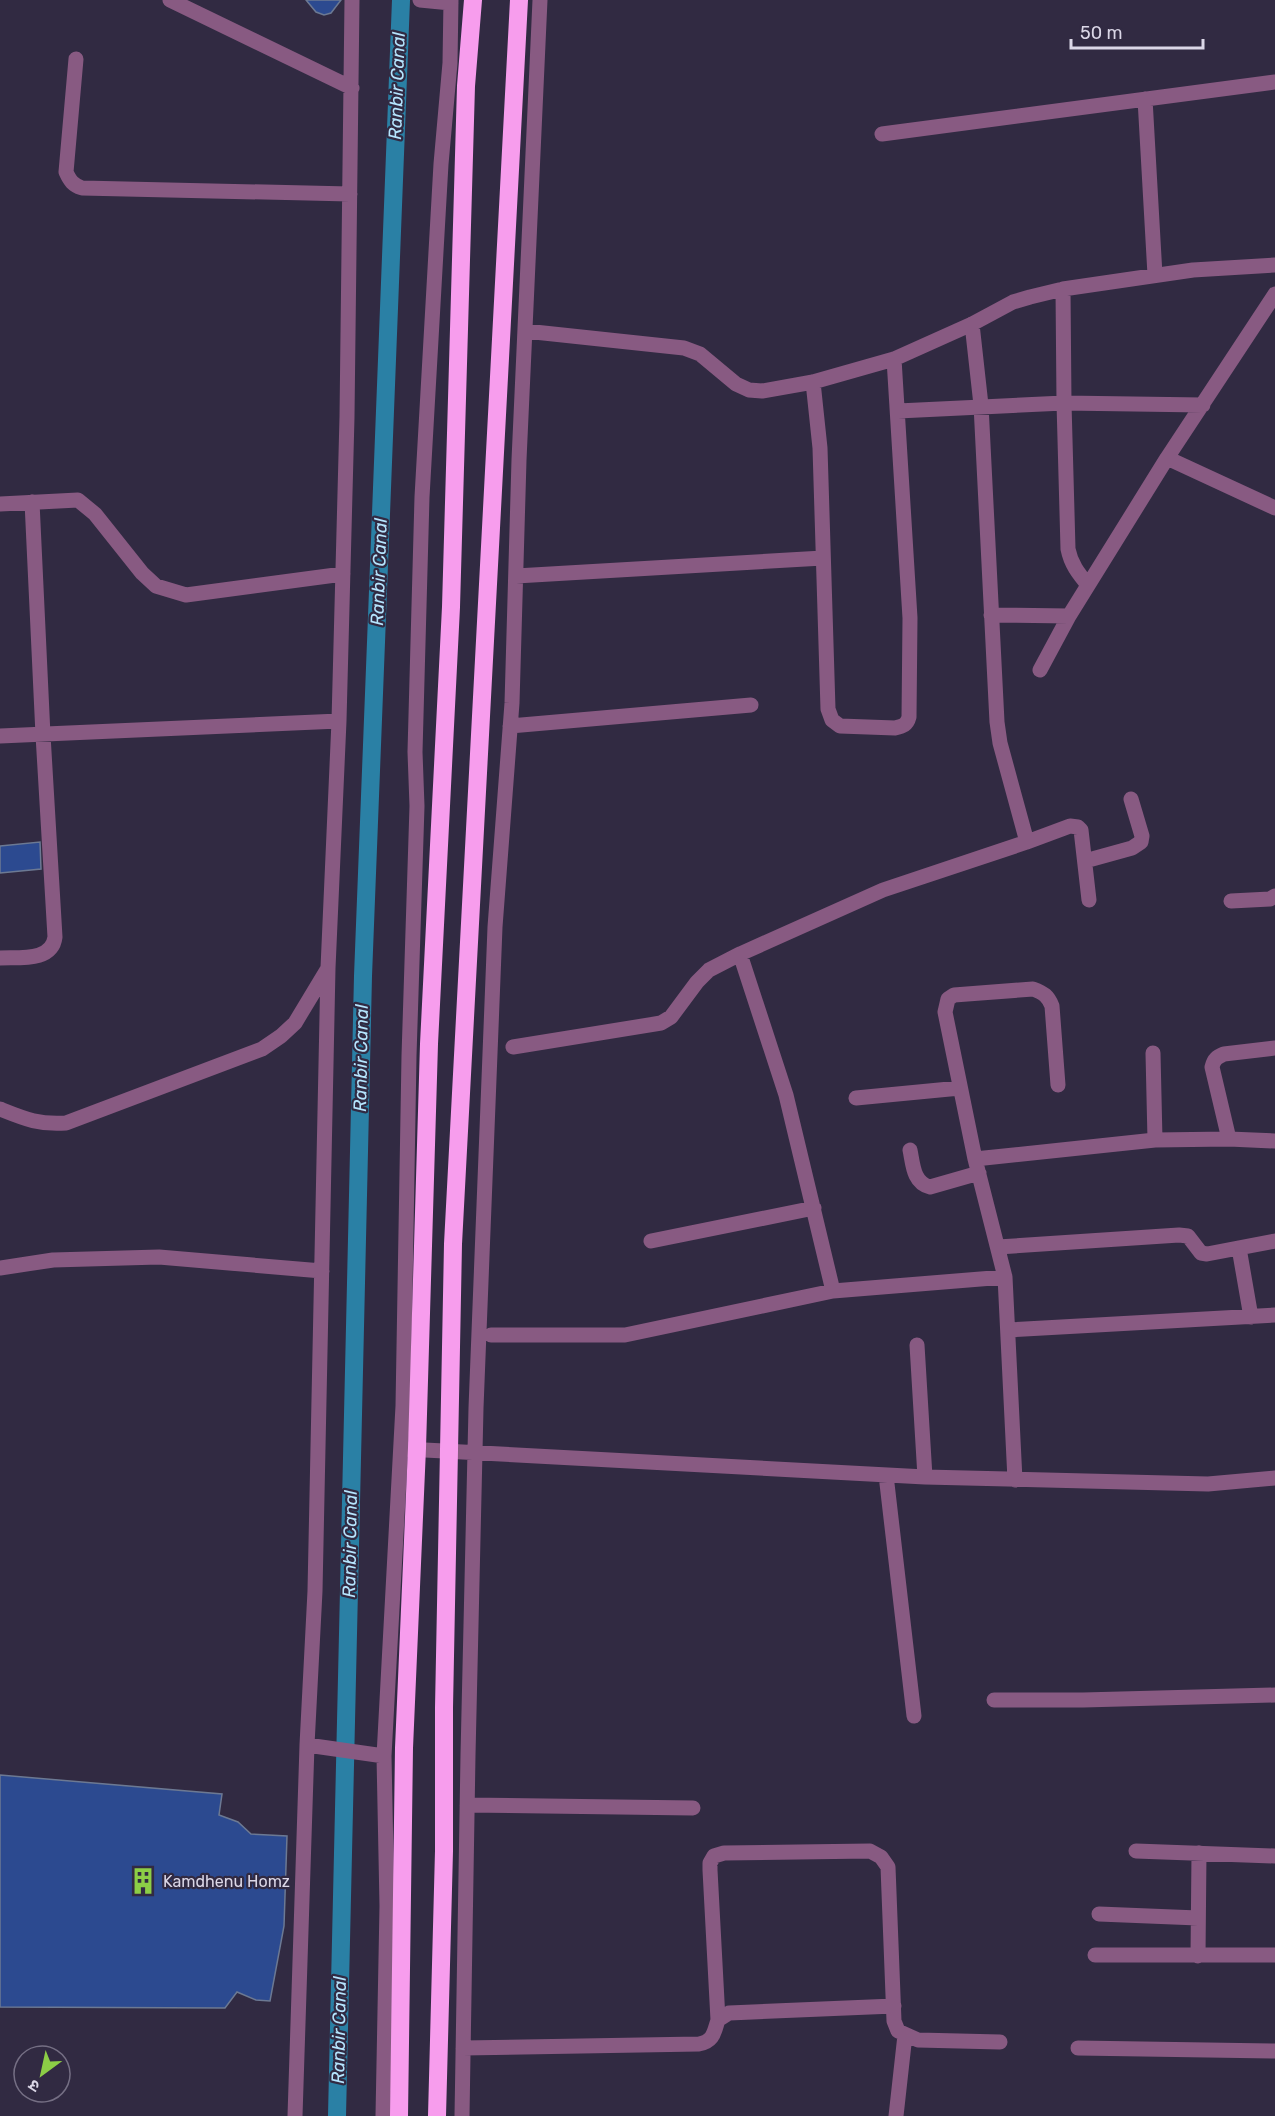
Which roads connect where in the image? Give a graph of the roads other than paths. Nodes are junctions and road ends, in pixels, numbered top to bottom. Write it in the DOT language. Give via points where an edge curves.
graph roads {
  1 [pos="170,0"];
  2 [pos="352,0"];
  3 [pos="424,0"];
  4 [pos="473,0"];
  5 [pos="519,0"];
  6 [pos="540,0"];
  7 [pos="451,2"];
  8 [pos="76,59"];
  9 [pos="1275,82"];
  10 [pos="352,88"];
  11 [pos="1145,99"];
  12 [pos="882,134"];
  13 [pos="350,194"];
  14 [pos="1275,265"];
  15 [pos="1155,275"];
  16 [pos="1063,289"];
  17 [pos="1275,296"];
  18 [pos="972,324"];
  19 [pos="525,331"];
  20 [pos="894,359"];
  21 [pos="813,382"];
  22 [pos="1064,403"];
  23 [pos="981,405"];
  24 [pos="1203,405"];
  25 [pos="897,411"];
  26 [pos="1167,458"];
  27 [pos="32,502"];
  28 [pos="0,504"];
  29 [pos="1275,508"];
  30 [pos="823,558"];
  31 [pos="342,574"];
  32 [pos="516,576"];
  33 [pos="1088,585"];
  34 [pos="991,615"];
  35 [pos="1069,616"];
  36 [pos="1040,670"];
  37 [pos="751,705"];
  38 [pos="339,721"];
  39 [pos="510,726"];
  40 [pos="43,735"];
  41 [pos="0,736"];
  42 [pos="1131,800"];
  43 [pos="1027,843"];
  44 [pos="1085,861"];
  45 [pos="1275,896"];
  46 [pos="1089,900"];
  47 [pos="1230,901"];
  48 [pos="740,954"];
  49 [pos="0,958"];
  50 [pos="328,968"];
  51 [pos="513,1047"];
  52 [pos="1275,1048"];
  53 [pos="1153,1053"];
  54 [pos="1058,1085"];
  55 [pos="960,1088"];
  56 [pos="856,1098"];
  57 [pos="0,1109"];
  58 [pos="1229,1139"];
  59 [pos="1155,1140"];
  60 [pos="1275,1141"];
  61 [pos="910,1149"];
  62 [pos="977,1166"];
  63 [pos="814,1208"];
  64 [pos="651,1241"];
  65 [pos="1275,1241"];
  66 [pos="998,1248"];
  67 [pos="1239,1248"];
  68 [pos="0,1268"];
  69 [pos="322,1271"];
  70 [pos="1005,1277"];
  71 [pos="833,1291"];
  72 [pos="1275,1315"];
  73 [pos="1251,1317"];
  74 [pos="1009,1330"];
  75 [pos="491,1335"];
  76 [pos="917,1346"];
  77 [pos="400,1448"];
  78 [pos="476,1454"];
  79 [pos="886,1475"];
  80 [pos="925,1477"];
  81 [pos="1275,1478"];
  82 [pos="1015,1480"];
  83 [pos="1275,1695"];
  84 [pos="994,1700"];
  85 [pos="914,1716"];
  86 [pos="307,1745"];
  87 [pos="378,1754"];
  88 [pos="467,1805"];
  89 [pos="693,1808"];
  90 [pos="1136,1851"];
  91 [pos="1199,1853"];
  92 [pos="1275,1856"];
  93 [pos="1100,1914"];
  94 [pos="1198,1918"];
  95 [pos="1095,1955"];
  96 [pos="1275,1955"];
  97 [pos="1198,1956"];
  98 [pos="894,2006"];
  99 [pos="718,2020"];
  100 [pos="905,2035"];
  101 [pos="1000,2042"];
  102 [pos="463,2048"];
  103 [pos="1078,2048"];
  104 [pos="1275,2051"];
  105 [pos="295,2116"];
  106 [pos="383,2116"];
  107 [pos="399,2116"];
  108 [pos="437,2116"];
  109 [pos="462,2116"];
  110 [pos="896,2116"];
  1 -- 10 [label="street"];
  2 -- 10 [label="street"];
  3 -- 7 [label="street"];
  4 -- 107 [label="highway" via="466,86 451,608 430,1032 404,1748"];
  5 -- 108 [label="highway" via="453,1244"];
  6 -- 19 [label="street"];
  7 -- 77 [label="street" via="422,497"];
  8 -- 13 [label="street" via="66,172 74,186"];
  9 -- 11 [label="street"];
  10 -- 13 [label="street"];
  11 -- 12 [label="street"];
  11 -- 15 [label="street"];
  13 -- 31 [label="street"];
  14 -- 15 [label="street"];
  15 -- 16 [label="street"];
  16 -- 18 [label="street" via="1013,302"];
  16 -- 22 [label="street"];
  17 -- 24 [label="street"];
  18 -- 20 [label="street"];
  18 -- 23 [label="street"];
  19 -- 21 [label="street" via="684,348 700,354 749,390"];
  19 -- 32 [label="street"];
  20 -- 21 [label="street"];
  20 -- 25 [label="street"];
  21 -- 30 [label="street" via="820,448"];
  22 -- 23 [label="street"];
  22 -- 24 [label="street"];
  22 -- 33 [label="street" via="1068,549 1076,571"];
  23 -- 25 [label="street"];
  23 -- 34 [label="street"];
  24 -- 26 [label="street"];
  25 -- 30 [label="street" via="910,618 909,717 903,726 840,726 832,720 828,710"];
  26 -- 29 [label="street"];
  26 -- 33 [label="street"];
  27 -- 28 [label="street"];
  27 -- 31 [label="street" via="78,500 156,586 186,595"];
  27 -- 40 [label="street"];
  30 -- 32 [label="street"];
  31 -- 38 [label="street"];
  32 -- 39 [label="street"];
  33 -- 35 [label="street"];
  34 -- 35 [label="street"];
  34 -- 43 [label="street" via="1000,743"];
  35 -- 36 [label="street"];
  37 -- 39 [label="street"];
  38 -- 40 [label="street"];
  38 -- 50 [label="street"];
  39 -- 78 [label="street" via="495,927"];
  40 -- 41 [label="street"];
  40 -- 49 [label="street" via="54,945 36,956"];
  42 -- 44 [label="street" via="1141,842"];
  43 -- 44 [label="street" via="1070,826 1078,827"];
  43 -- 48 [label="street" via="883,890"];
  44 -- 46 [label="street"];
  45 -- 47 [label="street"];
  48 -- 51 [label="street" via="709,970 671,1017 661,1023"];
  48 -- 63 [label="street" via="786,1095"];
  50 -- 57 [label="street" via="295,1023 262,1049 66,1124 30,1121"];
  50 -- 69 [label="street"];
  52 -- 58 [label="street" via="1224,1054 1213,1061"];
  53 -- 59 [label="street"];
  54 -- 55 [label="street" via="1052,1006 1044,993 1034,989 954,995 948,999 945,1012"];
  55 -- 56 [label="street"];
  55 -- 62 [label="street"];
  58 -- 59 [label="street"];
  58 -- 60 [label="street"];
  59 -- 62 [label="street"];
  61 -- 62 [label="street" via="916,1176 924,1185"];
  62 -- 66 [label="street"];
  63 -- 64 [label="street"];
  63 -- 71 [label="street"];
  65 -- 67 [label="street"];
  66 -- 67 [label="street" via="1179,1234 1188,1236 1203,1254"];
  66 -- 70 [label="street"];
  67 -- 73 [label="street"];
  68 -- 69 [label="street" via="53,1260 159,1257"];
  69 -- 86 [label="street" via="315,1591"];
  70 -- 71 [label="street"];
  70 -- 74 [label="street"];
  71 -- 75 [label="street" via="625,1335"];
  72 -- 73 [label="street"];
  73 -- 74 [label="street"];
  74 -- 82 [label="street"];
  76 -- 80 [label="street"];
  77 -- 78 [label="street"];
  77 -- 87 [label="street"];
  78 -- 79 [label="street"];
  78 -- 88 [label="street"];
  79 -- 80 [label="street"];
  79 -- 85 [label="street"];
  80 -- 82 [label="street"];
  81 -- 82 [label="street" via="1209,1484"];
  83 -- 84 [label="street"];
  86 -- 87 [label="street"];
  86 -- 105 [label="street"];
  87 -- 106 [label="street" via="387,1906"];
  88 -- 89 [label="street"];
  88 -- 102 [label="street"];
  90 -- 91 [label="street"];
  91 -- 92 [label="street"];
  91 -- 94 [label="street"];
  93 -- 94 [label="street"];
  94 -- 97 [label="street"];
  95 -- 97 [label="street"];
  96 -- 97 [label="street"];
  98 -- 99 [label="street" via="729,2013"];
  98 -- 99 [label="street" via="888,1867 881,1857 870,1851 724,1853 714,1856 710,1863"];
  98 -- 100 [label="street" via="894,2021 898,2031"];
  99 -- 102 [label="street" via="710,2040 699,2044"];
  100 -- 101 [label="street" via="932,2042"];
  100 -- 110 [label="street"];
  102 -- 109 [label="street"];
  103 -- 104 [label="street"];
}
